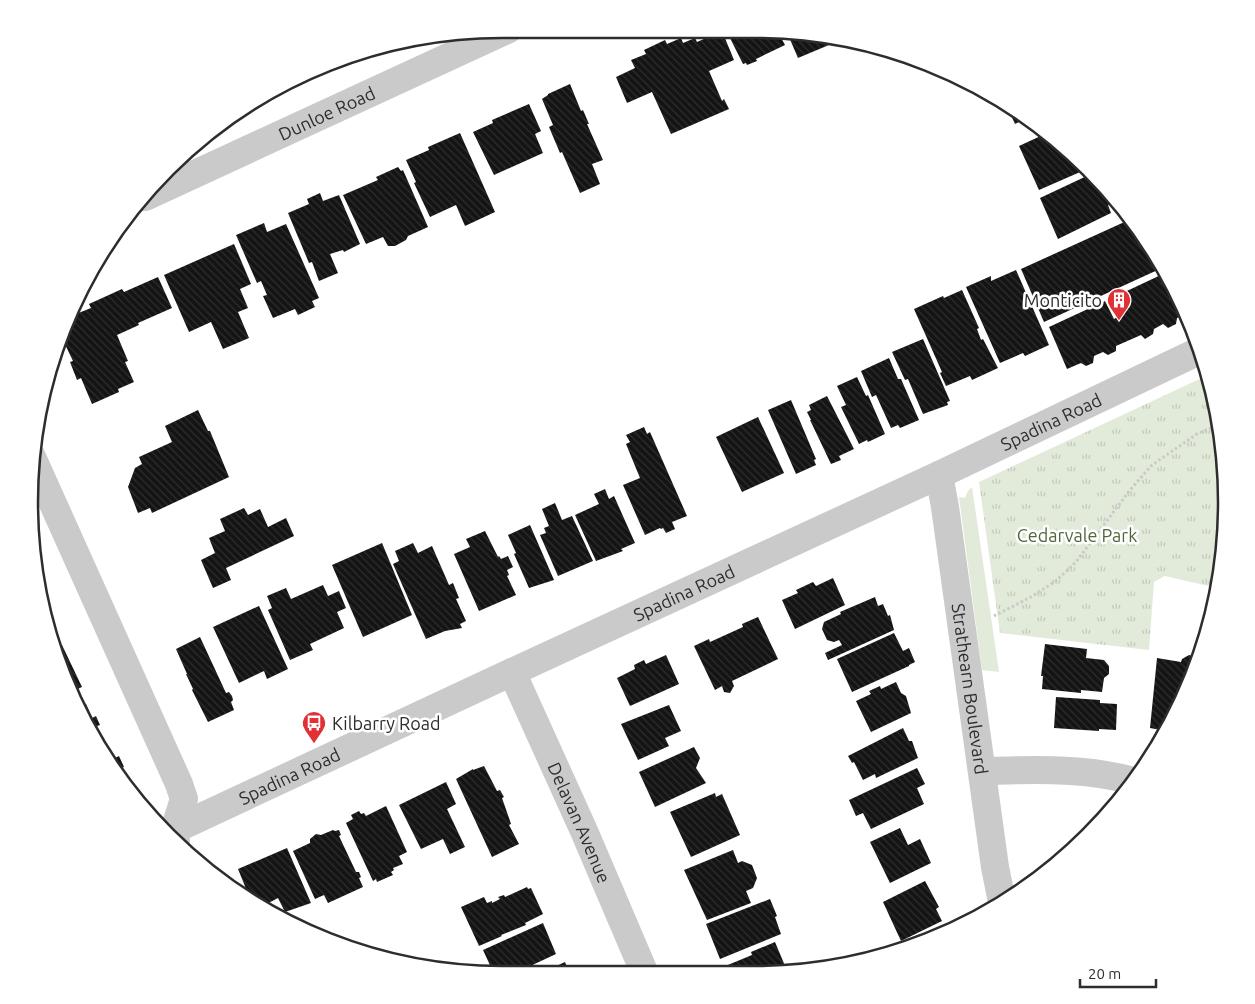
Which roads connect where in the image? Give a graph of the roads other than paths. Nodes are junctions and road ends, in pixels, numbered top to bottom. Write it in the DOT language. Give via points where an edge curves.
graph roads {
  1 [pos="490,38"];
  2 [pos="158,191"];
  3 [pos="1193,354"];
  4 [pos="38,471"];
  5 [pos="939,475"];
  6 [pos="512,672"];
  7 [pos="982,771"];
  8 [pos="1126,779"];
  9 [pos="174,830"];
  10 [pos="177,833"];
  11 [pos="1000,894"];
  12 [pos="642,966"];
  1 -- 2 [label="street, Dunloe Road"];
  3 -- 5 [label="street, Spadina Road"];
  4 -- 9 [label="street" via="179,784 184,798"];
  5 -- 6 [label="street, Spadina Road"];
  5 -- 7 [label="street, Strathearn Boulevard"];
  6 -- 10 [label="street, Spadina Road"];
  6 -- 12 [label="street, Delavan Avenue"];
  7 -- 8 [label="street" via="1056,770"];
  7 -- 11 [label="street, Strathearn Boulevard"];
}
